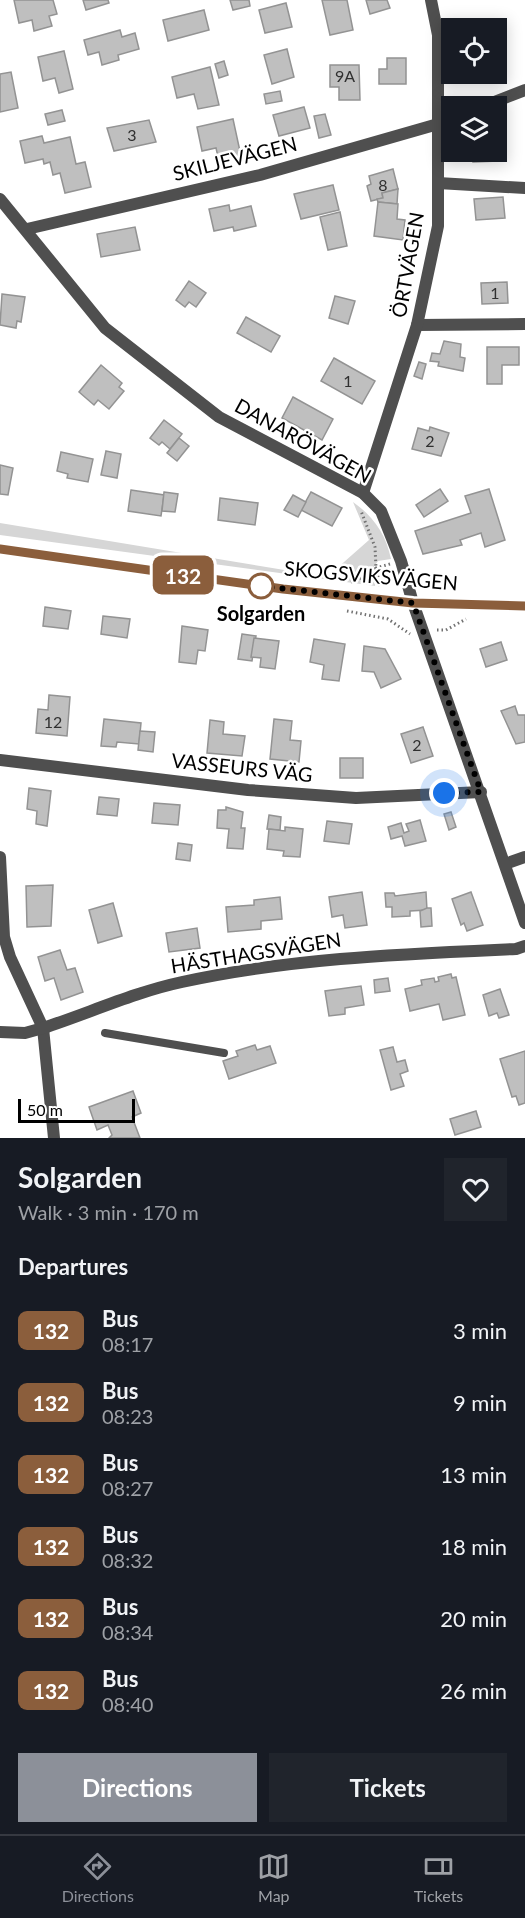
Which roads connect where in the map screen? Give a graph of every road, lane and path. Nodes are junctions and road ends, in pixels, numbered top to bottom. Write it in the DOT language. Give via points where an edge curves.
graph roads {
  1 [pos="431,0"];
  2 [pos="525,90"];
  3 [pos="507,97"];
  4 [pos="439,124"];
  5 [pos="438,183"];
  6 [pos="525,188"];
  7 [pos="0,199"];
  8 [pos="27,229"];
  9 [pos="525,324"];
  10 [pos="417,325"];
  11 [pos="360,498"];
  12 [pos="0,549"];
  13 [pos="401,561"];
  14 [pos="376,568"];
  15 [pos="346,583"];
  16 [pos="380,599"];
  17 [pos="413,603"];
  18 [pos="525,606"];
  19 [pos="379,617"];
  20 [pos="0,760"];
  21 [pos="481,792"];
  22 [pos="525,856"];
  23 [pos="0,857"];
  24 [pos="505,864"];
  25 [pos="525,923"];
  26 [pos="525,946"];
  27 [pos="43,1028"];
  28 [pos="0,1032"];
  29 [pos="105,1033"];
  30 [pos="224,1053"];
  31 [pos="54,1138"];
  1 -- 4 [label="street, ÖRTVÄGEN" via="438,30"];
  2 -- 3 [label="street"];
  4 -- 5 [label="street, ÖRTVÄGEN"];
  4 -- 8 [label="street, SKILJEVÄGEN" via="260,175"];
  5 -- 6 [label="street"];
  5 -- 10 [label="street, ÖRTVÄGEN" via="438,226"];
  7 -- 8 [label="street, DANARÖVÄGEN"];
  8 -- 11 [label="street, DANARÖVÄGEN" via="105,328 219,417"];
  9 -- 10 [label="street"];
  10 -- 11 [label="street, ÖRTVÄGEN"];
  11 -- 13 [label="street, DANARÖVÄGEN" via="381,511"];
  11 -- 14 [label="path" via="375,547"];
  12 -- 16 [label="street, SKOGSVIKSVÄGEN"];
  13 -- 14 [label="path"];
  13 -- 17 [label="street, DANARÖVÄGEN"];
  14 -- 15 [label="path" via="367,576"];
  14 -- 16 [label="path"];
  16 -- 17 [label="street, SKOGSVIKSVÄGEN"];
  16 -- 19 [label="path"];
  17 -- 18 [label="street, SKOGSVIKSVÄGEN"];
  17 -- 21 [label="street, DANARÖVÄGEN"];
  20 -- 21 [label="street, VASSEURS VÄG" via="248,790 356,798"];
  21 -- 24 [label="street, DANARÖVÄGEN"];
  22 -- 24 [label="street"];
  23 -- 27 [label="street" via="4,937"];
  24 -- 25 [label="street, DANARÖVÄGEN"];
  26 -- 27 [label="street, HÄSTHAGSVÄGEN" via="328,960 237,972 180,982"];
  27 -- 28 [label="street, HÄSTHAGSVÄGEN" via="25,1033"];
  27 -- 31 [label="street"];
  29 -- 30 [label="lane"];
}
